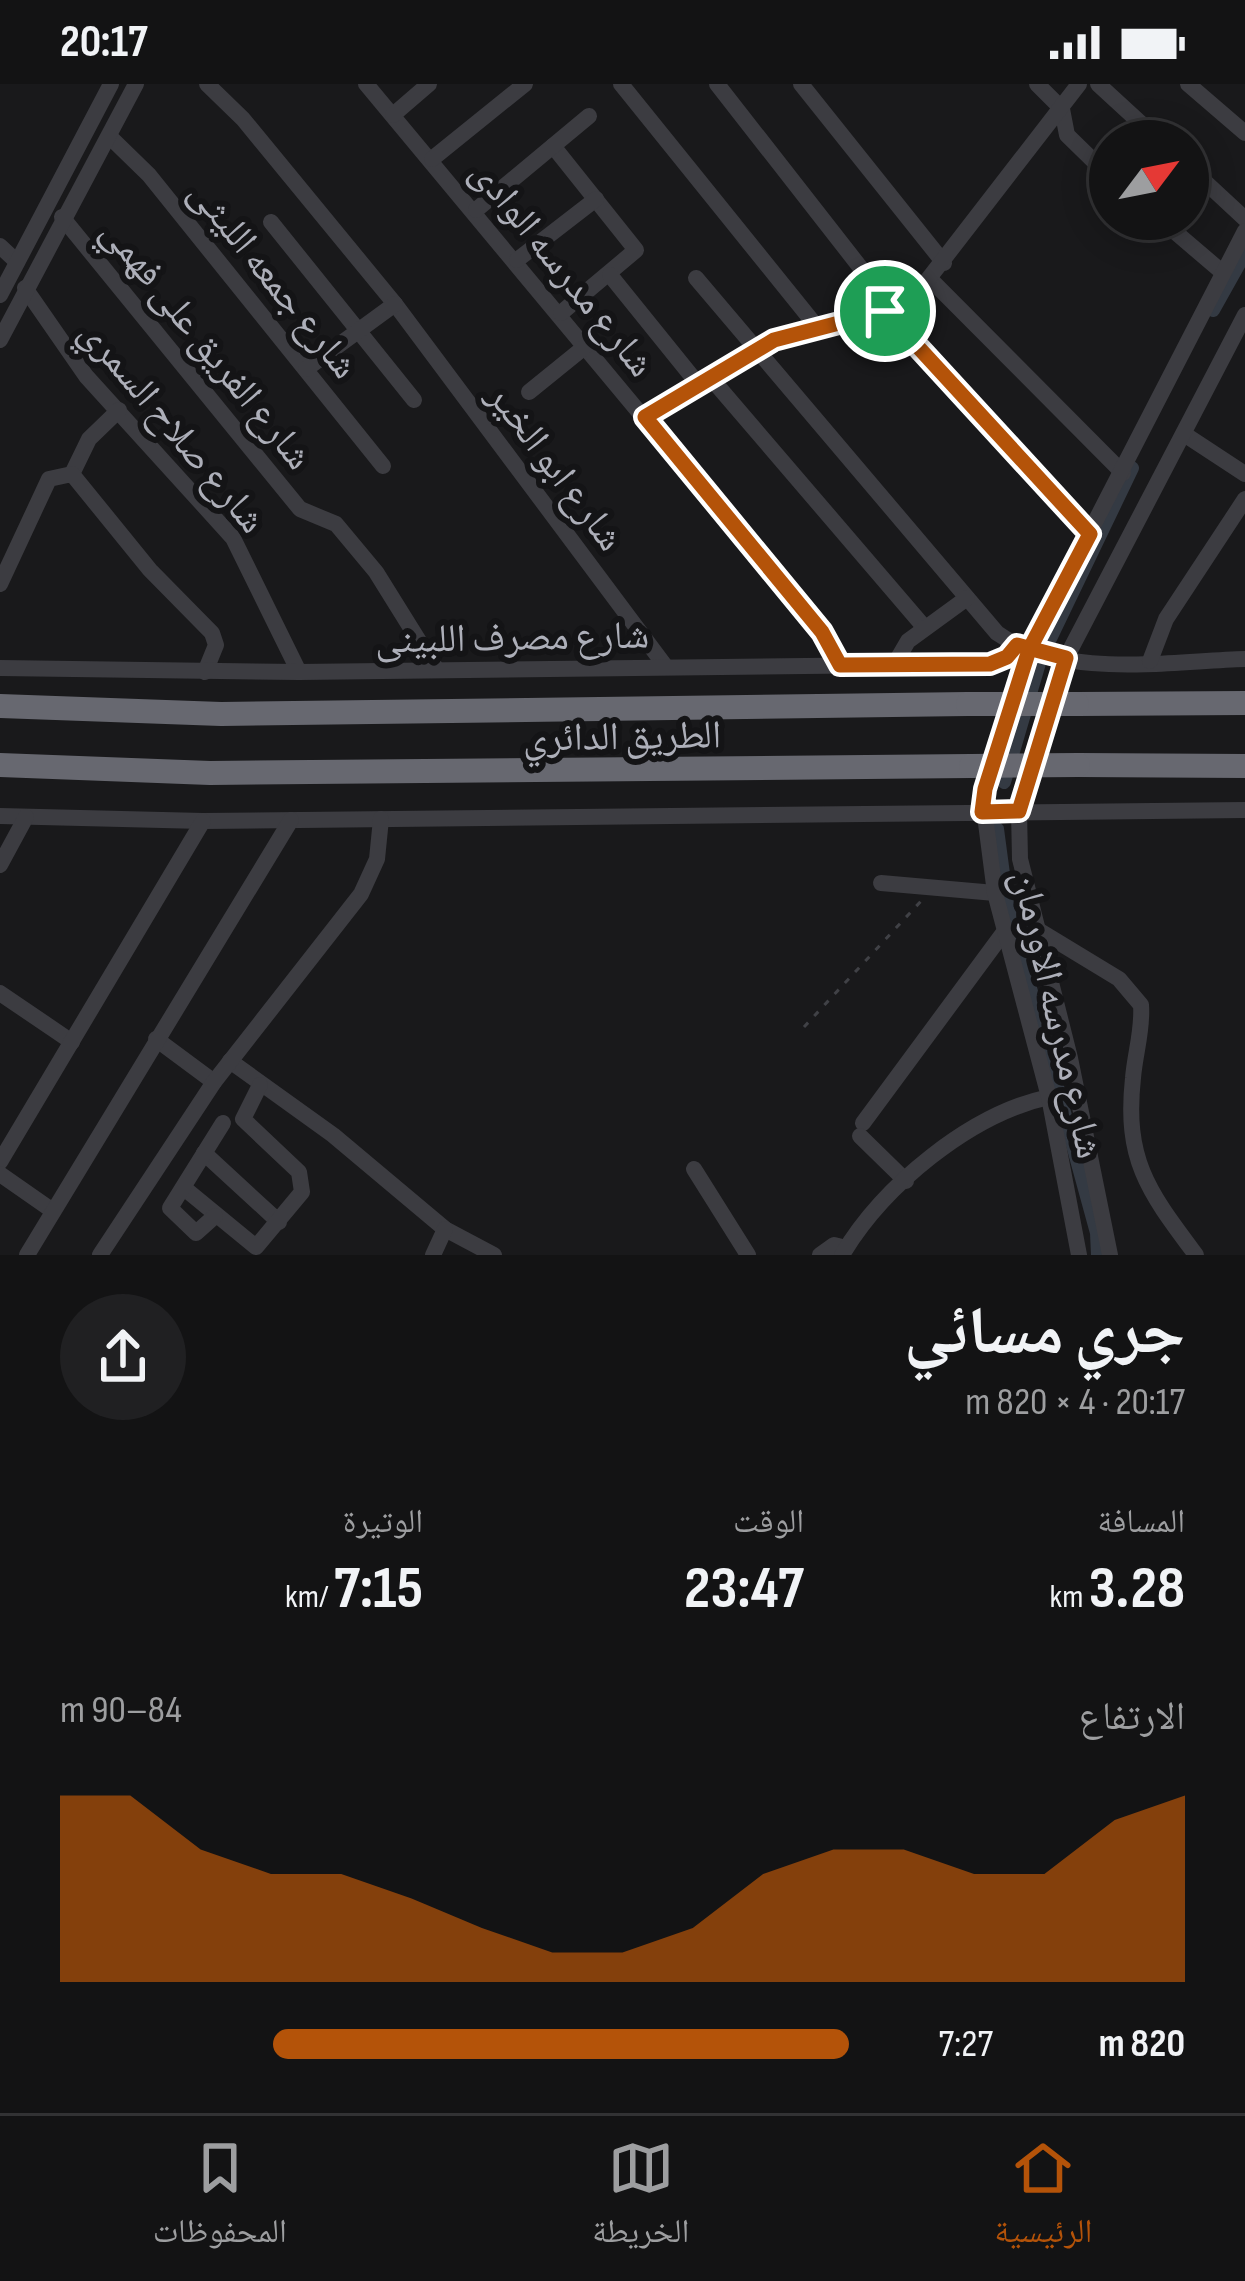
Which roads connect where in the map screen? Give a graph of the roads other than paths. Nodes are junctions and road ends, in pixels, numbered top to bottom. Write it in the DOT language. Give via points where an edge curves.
graph roads {
  1 [pos="111,84"];
  2 [pos="136,84"];
  3 [pos="206,84"];
  4 [pos="366,84"];
  5 [pos="429,84"];
  6 [pos="525,84"];
  7 [pos="621,84"];
  8 [pos="718,84"];
  9 [pos="801,84"];
  10 [pos="1037,84"];
  11 [pos="1079,84"];
  12 [pos="1098,84"];
  13 [pos="1188,84"];
  14 [pos="1062,110"];
  15 [pos="393,115"];
  16 [pos="589,116"];
  17 [pos="1137,120"];
  18 [pos="1245,133"];
  19 [pos="110,137"];
  20 [pos="553,146"];
  21 [pos="1089,157"];
  22 [pos="432,159"];
  23 [pos="1209,186"];
  24 [pos="596,199"];
  25 [pos="476,210"];
  26 [pos="62,217"];
  27 [pos="1245,219"];
  28 [pos="271,222"];
  29 [pos="1245,231"];
  30 [pos="1185,240"];
  31 [pos="0,246"];
  32 [pos="517,260"];
  33 [pos="17,262"];
  34 [pos="944,263"];
  35 [pos="1222,272"];
  36 [pos="610,275"];
  37 [pos="696,278"];
  38 [pos="931,280"];
  39 [pos="25,288"];
  40 [pos="0,295"];
  41 [pos="395,304"];
  42 [pos="888,309"];
  43 [pos="561,313"];
  44 [pos="1245,315"];
  45 [pos="4,318"];
  46 [pos="817,327"];
  47 [pos="358,331"];
  48 [pos="0,340"];
  49 [pos="587,345"];
  50 [pos="757,350"];
  51 [pos="306,369"];
  52 [pos="704,381"];
  53 [pos="529,392"];
  54 [pos="414,400"];
  55 [pos="119,410"];
  56 [pos="645,417"];
  57 [pos="1184,434"];
  58 [pos="383,466"];
  59 [pos="1123,472"];
  60 [pos="72,474"];
  61 [pos="1245,474"];
  62 [pos="1245,499"];
  63 [pos="1090,534"];
  64 [pos="0,584"];
  65 [pos="967,598"];
  66 [pos="926,628"];
  67 [pos="1023,648"];
  68 [pos="1066,658"];
  69 [pos="1245,659"];
  70 [pos="1150,661"];
  71 [pos="840,665"];
  72 [pos="894,665"];
  73 [pos="666,667"];
  74 [pos="0,668"];
  75 [pos="437,670"];
  76 [pos="205,672"];
  77 [pos="299,672"];
  78 [pos="1245,703"];
  79 [pos="0,706"];
  80 [pos="0,765"];
  81 [pos="1245,766"];
  82 [pos="1245,810"];
  83 [pos="1019,811"];
  84 [pos="982,812"];
  85 [pos="0,816"];
  86 [pos="26,817"];
  87 [pos="381,819"];
  88 [pos="291,820"];
  89 [pos="202,821"];
  90 [pos="0,865"];
  91 [pos="881,883"];
  92 [pos="995,893"];
  93 [pos="1035,928"];
  94 [pos="1004,932"];
  95 [pos="0,993"];
  96 [pos="156,1039"];
  97 [pos="72,1042"];
  98 [pos="230,1061"];
  99 [pos="214,1082"];
  100 [pos="260,1085"];
  101 [pos="1048,1097"];
  102 [pos="223,1124"];
  103 [pos="203,1153"];
  104 [pos="0,1162"];
  105 [pos="694,1169"];
  106 [pos="0,1174"];
  107 [pos="906,1181"];
  108 [pos="184,1187"];
  109 [pos="53,1211"];
  110 [pos="215,1216"];
  111 [pos="279,1222"];
  112 [pos="445,1229"];
  113 [pos="473,1249"];
  114 [pos="844,1252"];
  115 [pos="27,1255"];
  116 [pos="100,1255"];
  117 [pos="433,1255"];
  118 [pos="494,1255"];
  119 [pos="748,1255"];
  120 [pos="820,1255"];
  121 [pos="1079,1255"];
  122 [pos="1110,1255"];
  123 [pos="1196,1255"];
  1 -- 33 [label="street"];
  2 -- 19 [label="street"];
  3 -- 41 [label="street, شارع ابو الخير"];
  4 -- 15 [label="street, شارع مدرسه الوادى"];
  5 -- 15 [label="street"];
  6 -- 22 [label="street"];
  7 -- 46 [label="street"];
  8 -- 42 [label="street"];
  9 -- 34 [label="street"];
  10 -- 14 [label="street"];
  11 -- 14 [label="street"];
  12 -- 17 [label="street"];
  13 -- 18 [label="street"];
  14 -- 21 [label="street" via="1066,135"];
  14 -- 34 [label="street"];
  15 -- 22 [label="street, شارع مدرسه الوادى"];
  16 -- 20 [label="street"];
  19 -- 26 [label="street"];
  19 -- 51 [label="street, شارع جمعه الليثى"];
  20 -- 24 [label="street"];
  20 -- 25 [label="street"];
  22 -- 25 [label="street, شارع مدرسه الوادى"];
  23 -- 27 [label="street"];
  24 -- 32 [label="street"];
  24 -- 36 [label="street" via="637,250"];
  25 -- 32 [label="street, شارع مدرسه الوادى"];
  26 -- 39 [label="street"];
  26 -- 75 [label="street, شارع الفريق على فهمي" via="300,509 336,524 376,572"];
  28 -- 47 [label="street"];
  29 -- 35 [label="street, شارع مدرسه الاورمان"];
  30 -- 35 [label="street"];
  31 -- 33 [label="street"];
  32 -- 43 [label="street, شارع مدرسه الوادى"];
  33 -- 40 [label="street"];
  34 -- 38 [label="street"];
  35 -- 59 [label="street, شارع مدرسه الاورمان"];
  36 -- 43 [label="street"];
  36 -- 52 [label="street"];
  37 -- 50 [label="street"];
  38 -- 42 [label="street"];
  38 -- 59 [label="street"];
  39 -- 45 [label="street"];
  39 -- 55 [label="street, شارع صلاح السمري" via="71,358"];
  41 -- 47 [label="street"];
  41 -- 73 [label="street, شارع ابو الخير"];
  42 -- 46 [label="street"];
  42 -- 63 [label="street"];
  43 -- 49 [label="street, شارع مدرسه الوادى"];
  44 -- 57 [label="street, شارع مدرسه الاورمان"];
  45 -- 48 [label="street"];
  46 -- 50 [label="street"];
  47 -- 51 [label="street"];
  47 -- 54 [label="street"];
  49 -- 53 [label="street"];
  49 -- 56 [label="street, شارع مدرسه الوادى"];
  50 -- 52 [label="street"];
  50 -- 65 [label="street"];
  51 -- 58 [label="street, شارع جمعه الليثى"];
  52 -- 56 [label="street"];
  52 -- 66 [label="street"];
  55 -- 60 [label="street" via="89,440"];
  55 -- 77 [label="street, شارع صلاح السمري" via="242,550"];
  56 -- 71 [label="street, شارع مدرسه الوادى" via="822,632"];
  57 -- 61 [label="street"];
  57 -- 68 [label="street, شارع مدرسه الاورمان"];
  59 -- 63 [label="street, شارع مدرسه الاورمان"];
  60 -- 64 [label="street" via="49,479"];
  60 -- 76 [label="street" via="212,633 216,645"];
  62 -- 70 [label="street" via="1166,619"];
  63 -- 67 [label="street, شارع مدرسه الاورمان"];
  65 -- 66 [label="street"];
  65 -- 67 [label="street" via="987,624"];
  66 -- 72 [label="street"];
  67 -- 68 [label="street"];
  67 -- 72 [label="street, شارع مصرف اللبينى" via="990,664"];
  67 -- 84 [label="street, شارع مدرسه الاورمان"];
  68 -- 70 [label="street"];
  68 -- 83 [label="street, شارع مدرسه الاورمان"];
  69 -- 70 [label="street"];
  71 -- 72 [label="street, شارع مصرف اللبينى"];
  71 -- 73 [label="street, شارع مصرف اللبينى"];
  73 -- 75 [label="street, شارع مصرف اللبينى"];
  74 -- 76 [label="street, شارع مصرف اللبينى"];
  75 -- 77 [label="street, شارع مصرف اللبينى"];
  76 -- 77 [label="street, شارع مصرف اللبينى"];
  78 -- 79 [label="highway, الطريق الدائري, bridge" via="221,714"];
  80 -- 81 [label="highway, الطريق الدائري, bridge" via="210,773"];
  82 -- 83 [label="street"];
  83 -- 84 [label="street"];
  83 -- 93 [label="street, شارع مدرسه الاورمان"];
  84 -- 87 [label="street"];
  84 -- 92 [label="street, شارع مدرسه الاورمان"];
  85 -- 86 [label="street"];
  86 -- 89 [label="street"];
  86 -- 90 [label="street"];
  87 -- 88 [label="street"];
  87 -- 98 [label="street" via="377,859 361,894"];
  88 -- 89 [label="street"];
  88 -- 96 [label="street"];
  89 -- 97 [label="street"];
  91 -- 92 [label="street"];
  92 -- 94 [label="street, شارع مدرسه الاورمان"];
  93 -- 122 [label="street, شارع مدرسه الاورمان"];
  93 -- 123 [label="street" via="1119,979 1141,1005 1134,1155 1142,1183"];
  94 -- 101 [label="street, شارع مدرسه الاورمان"];
  94 -- 107 [label="street" via="861,1129"];
  95 -- 97 [label="street"];
  96 -- 99 [label="street"];
  96 -- 109 [label="street"];
  97 -- 104 [label="street"];
  98 -- 99 [label="street"];
  98 -- 100 [label="street"];
  99 -- 116 [label="street"];
  100 -- 111 [label="street" via="243,1119 303,1179"];
  100 -- 112 [label="street"];
  101 -- 107 [label="street" via="973,1125"];
  101 -- 121 [label="street, شارع مدرسه الاورمان"];
  102 -- 103 [label="street"];
  103 -- 108 [label="street"];
  103 -- 111 [label="street"];
  105 -- 119 [label="street"];
  106 -- 109 [label="street"];
  107 -- 114 [label="street"];
  108 -- 110 [label="street"];
  108 -- 110 [label="street" via="172,1212 196,1232"];
  109 -- 115 [label="street"];
  110 -- 111 [label="street" via="256,1247"];
  112 -- 113 [label="street"];
  112 -- 117 [label="street"];
  113 -- 118 [label="street"];
  114 -- 120 [label="street" via="834,1245"];
}
